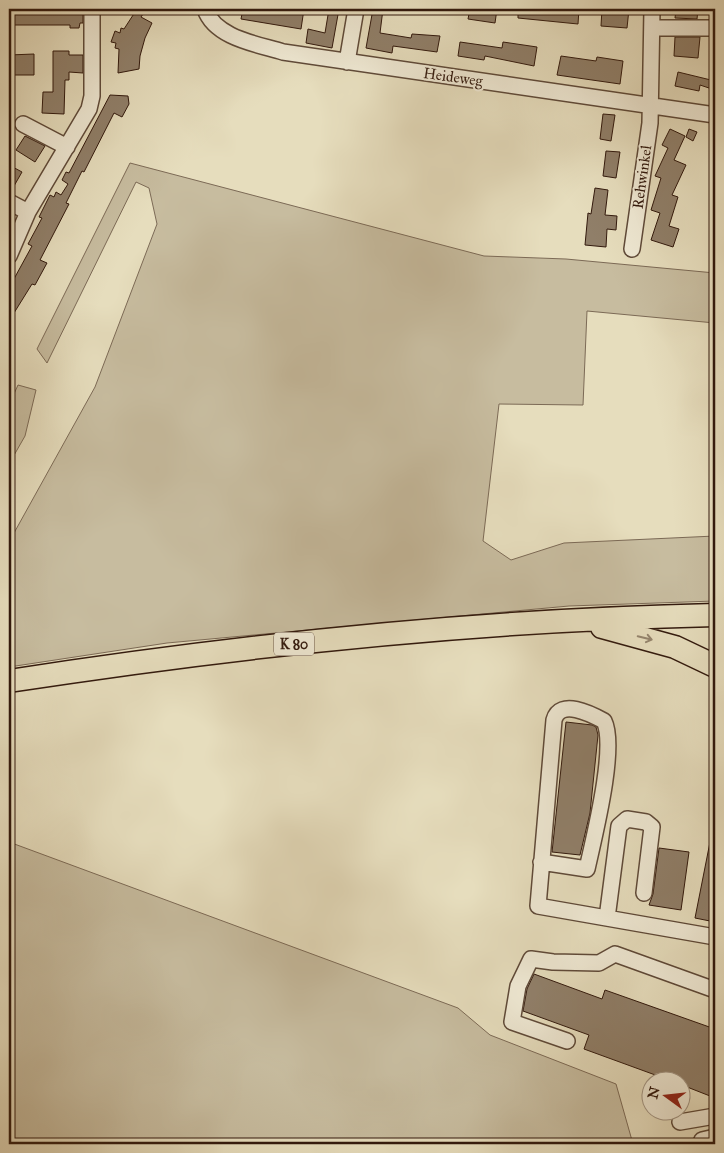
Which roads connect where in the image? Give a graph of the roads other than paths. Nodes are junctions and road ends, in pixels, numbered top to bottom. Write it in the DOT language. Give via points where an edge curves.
graph roads {
  1 [pos="92,9"];
  2 [pos="205,9"];
  3 [pos="356,9"];
  4 [pos="652,9"];
  5 [pos="652,28"];
  6 [pos="715,28"];
  7 [pos="347,62"];
  8 [pos="650,106"];
  9 [pos="715,115"];
  10 [pos="23,124"];
  11 [pos="67,146"];
  12 [pos="9,202"];
  13 [pos="28,212"];
  14 [pos="632,248"];
  15 [pos="9,256"];
  16 [pos="715,615"];
  17 [pos="581,621"];
  18 [pos="715,666"];
  19 [pos="9,681"];
  20 [pos="541,862"];
  21 [pos="644,893"];
  22 [pos="607,918"];
  23 [pos="715,937"];
  24 [pos="715,990"];
  25 [pos="567,1041"];
  26 [pos="715,1116"];
  27 [pos="680,1122"];
  1 -- 11 [label="street" via="92,96 89,109"];
  2 -- 7 [label="street, Heideweg" via="213,24 226,33 284,52"];
  3 -- 7 [label="street"];
  4 -- 5 [label="street, Rehwinkel"];
  5 -- 6 [label="street"];
  5 -- 8 [label="street, Rehwinkel"];
  7 -- 8 [label="street, Heideweg"];
  8 -- 9 [label="street, Heideweg"];
  8 -- 14 [label="street, Rehwinkel"];
  10 -- 11 [label="street"];
  11 -- 13 [label="street"];
  12 -- 13 [label="street"];
  13 -- 15 [label="street"];
  16 -- 17 [label="highway, K 80"];
  17 -- 18 [label="highway, one-way" via="660,642"];
  17 -- 19 [label="highway, K 80" via="347,638"];
  20 -- 20 [label="street" via="554,720 561,711 583,711 604,721 609,740 587,869"];
  20 -- 22 [label="street" via="538,906"];
  21 -- 22 [label="street" via="652,827 646,822 627,819 619,826"];
  22 -- 23 [label="street"];
  24 -- 25 [label="street" via="616,954 599,963 531,960 518,986 512,1022"];
  26 -- 27 [label="street"];
}
